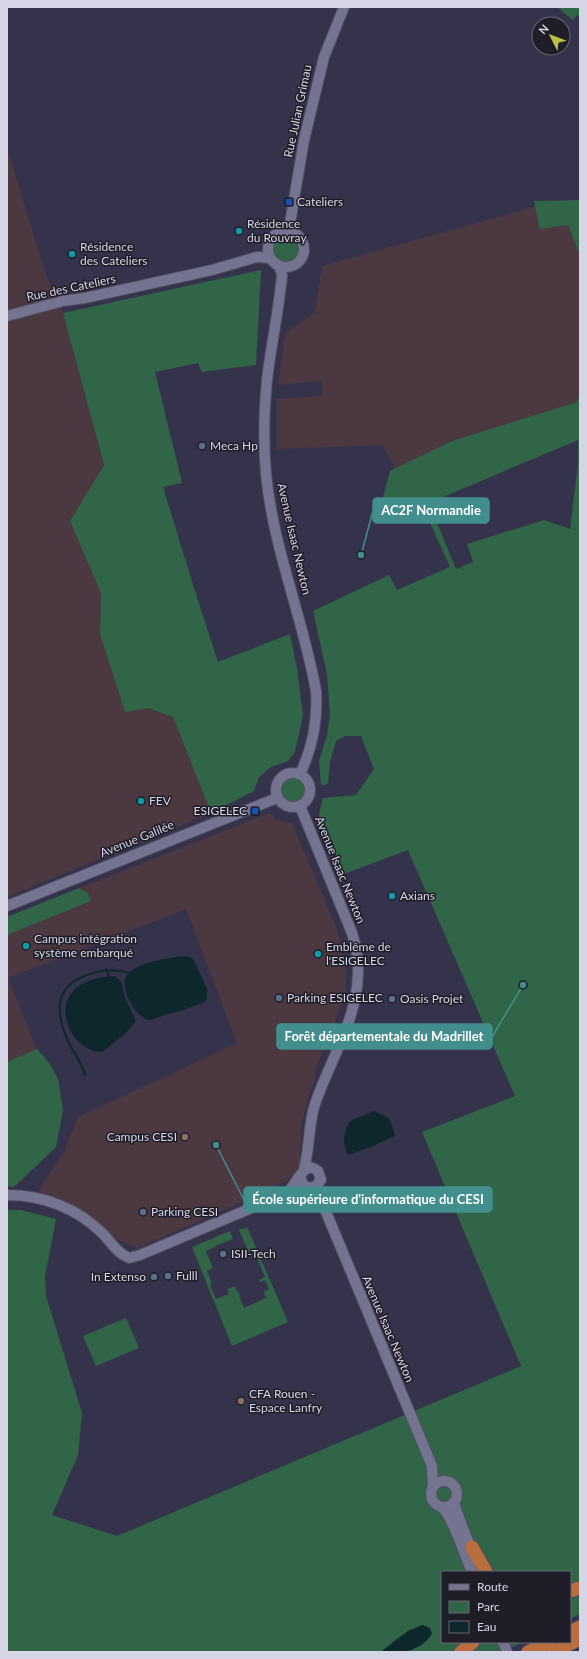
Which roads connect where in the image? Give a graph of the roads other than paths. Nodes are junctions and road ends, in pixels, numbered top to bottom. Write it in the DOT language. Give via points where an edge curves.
graph roads {
  1 [pos="344,7"];
  2 [pos="292,228"];
  3 [pos="269,245"];
  4 [pos="257,257"];
  5 [pos="275,262"];
  6 [pos="290,266"];
  7 [pos="281,282"];
  8 [pos="7,316"];
  9 [pos="300,774"];
  10 [pos="277,798"];
  11 [pos="300,806"];
  12 [pos="7,906"];
  13 [pos="308,1152"];
  14 [pos="316,1169"];
  15 [pos="302,1173"];
  16 [pos="319,1183"];
  17 [pos="307,1187"];
  18 [pos="287,1193"];
  19 [pos="7,1195"];
  20 [pos="321,1202"];
  21 [pos="432,1466"];
  22 [pos="449,1482"];
  23 [pos="433,1488"];
  24 [pos="454,1503"];
  25 [pos="442,1507"];
  26 [pos="472,1547"];
  27 [pos="472,1571"];
  28 [pos="480,1571"];
  29 [pos="485,1571"];
  30 [pos="580,1627"];
  31 [pos="571,1632"];
  32 [pos="580,1639"];
  33 [pos="472,1643"];
  34 [pos="547,1643"];
  35 [pos="461,1652"];
  36 [pos="528,1652"];
  37 [pos="553,1652"];
  1 -- 2 [label="street, Rue Julian Grimau" via="324,56 304,140"];
  2 -- 3 [label="street" via="273,237"];
  2 -- 6 [label="street" via="302,241 304,249 299,261"];
  3 -- 4 [label="street, Rue des Cateliers"];
  3 -- 5 [label="street" via="269,253"];
  4 -- 5 [label="street, Rue des Cateliers" via="270,258"];
  4 -- 8 [label="street, Rue des Cateliers" via="212,270 63,301"];
  5 -- 6 [label="street"];
  5 -- 7 [label="street, Avenue Isaac Newton" via="280,268"];
  6 -- 7 [label="street, Avenue Isaac Newton"];
  7 -- 9 [label="street, Avenue Isaac Newton" via="267,380 264,438 266,475 274,518 316,691 314,735"];
  9 -- 10 [label="street" via="288,773 278,780 275,791"];
  9 -- 11 [label="street" via="308,780 310,790 307,800"];
  10 -- 11 [label="street" via="289,807"];
  10 -- 12 [label="street, Avenue Galilée"];
  11 -- 13 [label="street, Avenue Isaac Newton" via="352,933 357,948 359,979 351,1016 315,1105 308,1132"];
  13 -- 14 [label="street, Avenue Isaac Newton"];
  13 -- 15 [label="street, Avenue Isaac Newton"];
  14 -- 15 [label="street" via="310,1167"];
  14 -- 16 [label="street" via="320,1173"];
  15 -- 17 [label="street" via="302,1183"];
  15 -- 18 [label="street"];
  16 -- 17 [label="street" via="314,1187"];
  16 -- 20 [label="street, Avenue Isaac Newton"];
  17 -- 18 [label="street"];
  17 -- 20 [label="street, Avenue Isaac Newton"];
  18 -- 19 [label="street" via="129,1258 120,1253 102,1233 73,1210 38,1198"];
  20 -- 21 [label="street, Avenue Isaac Newton"];
  21 -- 22 [label="street, Avenue Isaac Newton"];
  21 -- 23 [label="street, Avenue Isaac Newton"];
  22 -- 23 [label="street" via="440,1482"];
  22 -- 24 [label="street" via="457,1491"];
  23 -- 25 [label="street" via="433,1501"];
  24 -- 25 [label="street"];
  24 -- 26 [label="street"];
  25 -- 27 [label="street"];
  26 -- 28 [label="street"];
  26 -- 29 [label="highway"];
  30 -- 31 [label="highway"];
  32 -- 37 [label="highway"];
  33 -- 35 [label="highway"];
  34 -- 36 [label="highway"];
}
